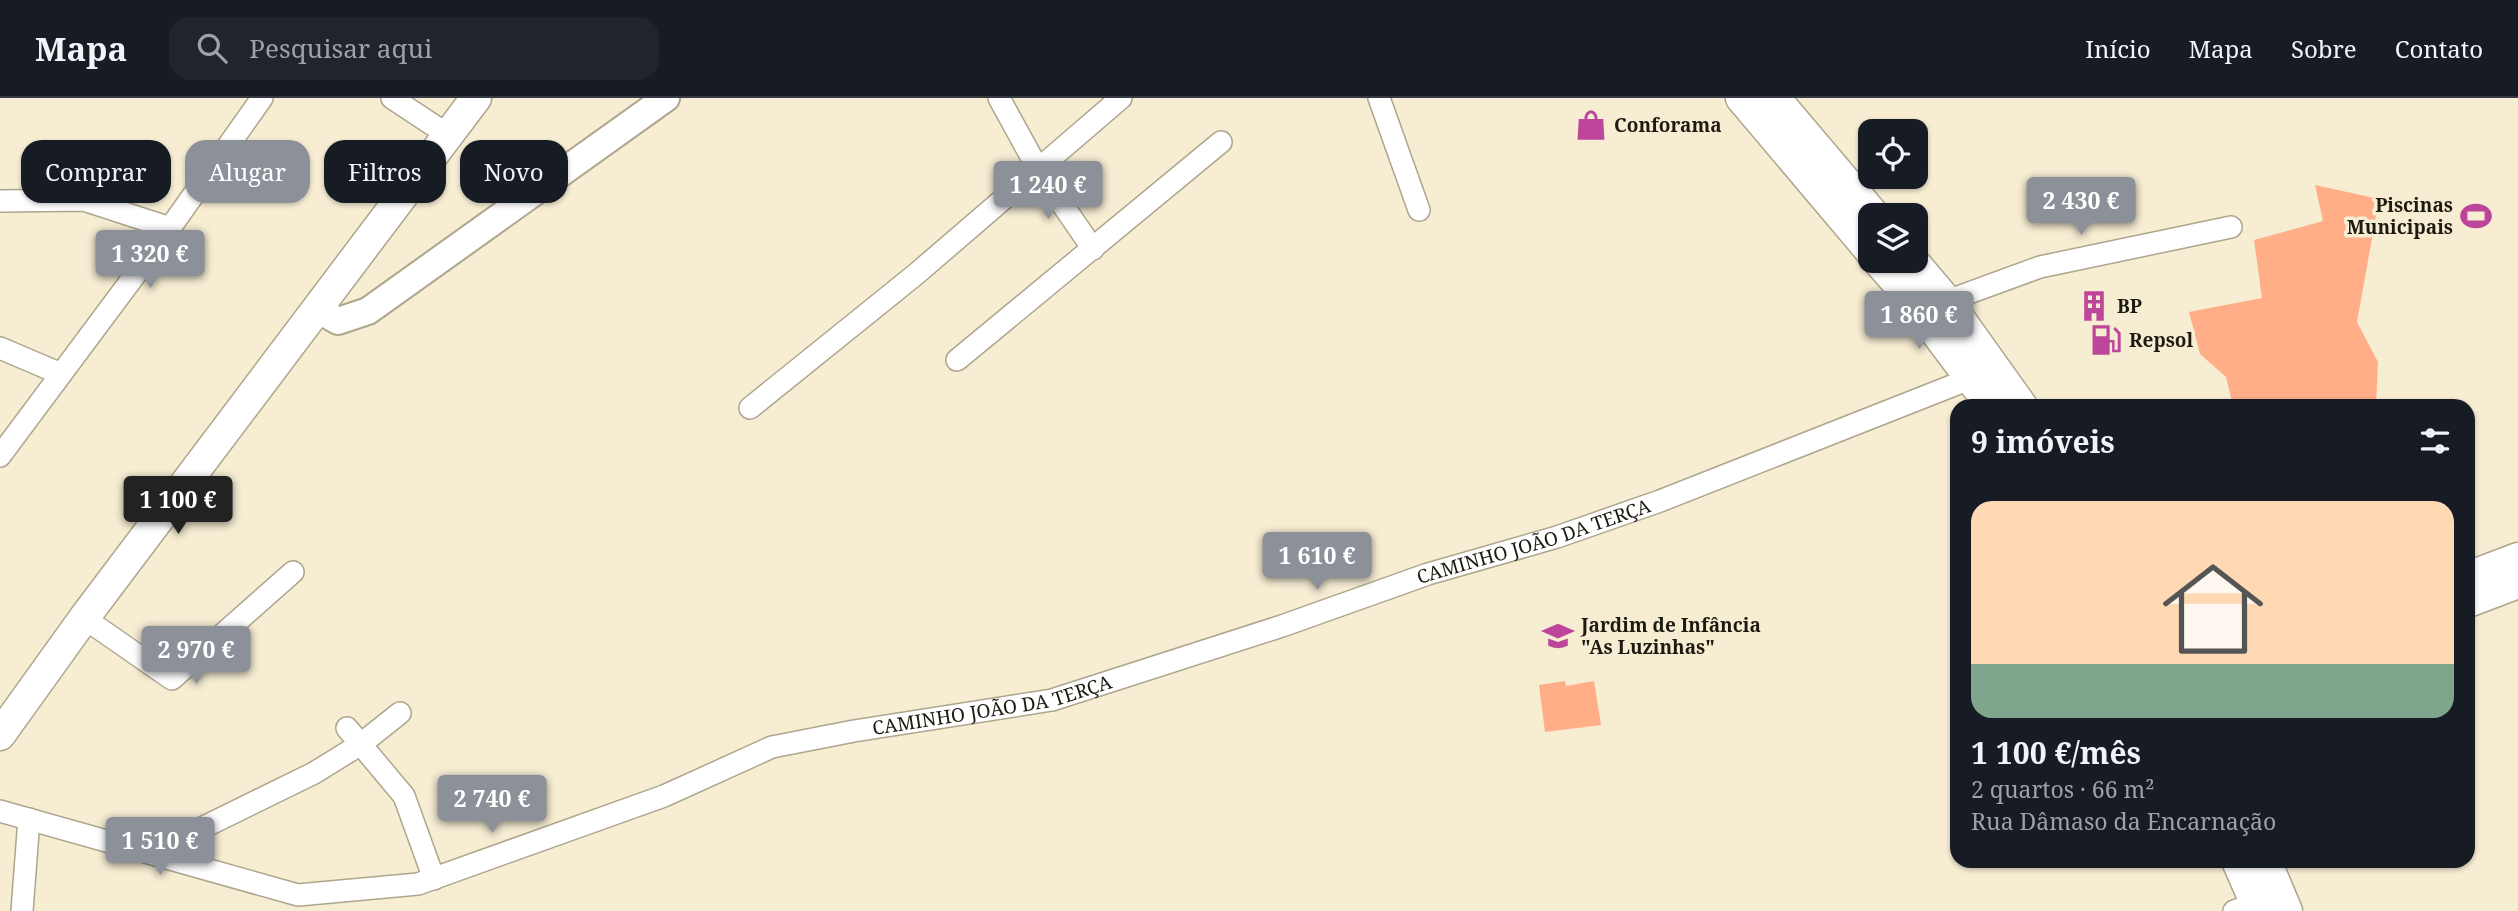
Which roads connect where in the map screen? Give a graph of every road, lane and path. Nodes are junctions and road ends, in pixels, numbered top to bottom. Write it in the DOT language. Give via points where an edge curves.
graph roads {
  1 [pos="392,98"];
  2 [pos="476,98"];
  3 [pos="666,98"];
  4 [pos="999,98"];
  5 [pos="1121,98"];
  6 [pos="1380,98"];
  7 [pos="1741,98"];
  8 [pos="1775,98"];
  9 [pos="254,100"];
  10 [pos="448,135"];
  11 [pos="1221,142"];
  12 [pos="1038,169"];
  13 [pos="0,201"];
  14 [pos="1864,203"];
  15 [pos="1419,210"];
  16 [pos="2231,227"];
  17 [pos="170,228"];
  18 [pos="1858,237"];
  19 [pos="1093,249"];
  20 [pos="1888,273"];
  21 [pos="1923,273"];
  22 [pos="1947,301"];
  23 [pos="317,309"];
  24 [pos="0,348"];
  25 [pos="957,360"];
  26 [pos="61,374"];
  27 [pos="1972,378"];
  28 [pos="1986,399"];
  29 [pos="2017,399"];
  30 [pos="750,408"];
  31 [pos="0,456"];
  32 [pos="2518,558"];
  33 [pos="293,572"];
  34 [pos="2475,573"];
  35 [pos="2518,583"];
  36 [pos="2475,599"];
  37 [pos="84,618"];
  38 [pos="400,713"];
  39 [pos="347,728"];
  40 [pos="0,735"];
  41 [pos="361,744"];
  42 [pos="0,811"];
  43 [pos="29,819"];
  44 [pos="151,853"];
  45 [pos="2239,868"];
  46 [pos="2269,868"];
  47 [pos="433,879"];
  48 [pos="328,902"];
  49 [pos="2250,908"];
  50 [pos="22,911"];
  51 [pos="2287,911"];
  1 -- 10 [label="street"];
  2 -- 10 [label="main road"];
  3 -- 23 [label="street" via="368,311 338,321"];
  4 -- 12 [label="street"];
  5 -- 12 [label="street"];
  6 -- 15 [label="street"];
  7 -- 18 [label="main road"];
  8 -- 14 [label="main road"];
  9 -- 17 [label="street"];
  10 -- 23 [label="main road"];
  11 -- 19 [label="street"];
  12 -- 19 [label="street"];
  12 -- 30 [label="street"];
  13 -- 17 [label="street" via="83,200"];
  16 -- 22 [label="street" via="2040,267"];
  17 -- 26 [label="street"];
  19 -- 25 [label="street"];
  20 -- 27 [label="main road"];
  21 -- 22 [label="main road"];
  22 -- 29 [label="main road"];
  23 -- 37 [label="main road"];
  24 -- 26 [label="street"];
  26 -- 31 [label="street"];
  27 -- 28 [label="main road"];
  27 -- 47 [label="street, CAMINHO JOÃO DA TERÇA" via="1557,537 1428,574 1052,700 772,747 664,796"];
  32 -- 34 [label="main road"];
  33 -- 37 [label="street" via="172,679"];
  35 -- 36 [label="main road"];
  37 -- 40 [label="main road"];
  38 -- 41 [label="street"];
  39 -- 41 [label="street"];
  41 -- 44 [label="street" via="314,773"];
  41 -- 47 [label="street" via="404,796"];
  42 -- 43 [label="street, CAMINHO JOÃO DA TERÇA"];
  43 -- 44 [label="street, CAMINHO JOÃO DA TERÇA"];
  43 -- 50 [label="street"];
  44 -- 48 [label="street, CAMINHO JOÃO DA TERÇA"];
  45 -- 49 [label="main road"];
  46 -- 51 [label="main road"];
  47 -- 48 [label="street, CAMINHO JOÃO DA TERÇA"];
}
